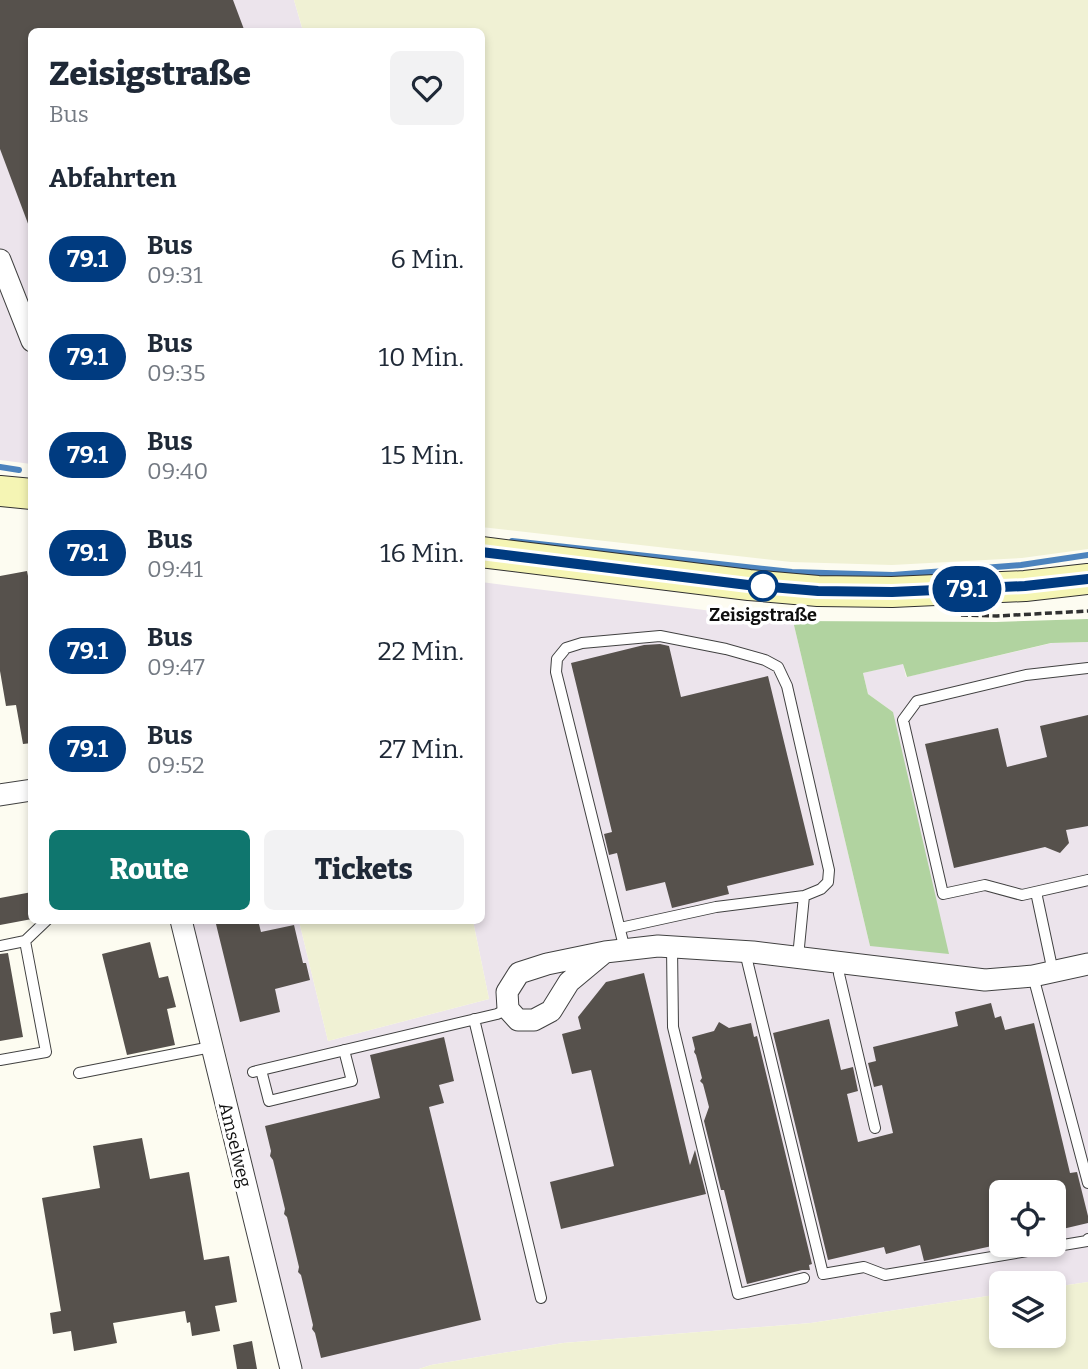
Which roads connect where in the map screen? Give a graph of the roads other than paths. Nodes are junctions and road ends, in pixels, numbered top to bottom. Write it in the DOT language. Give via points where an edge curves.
graph roads {
  1 [pos="0,260"];
  2 [pos="28,331"];
  3 [pos="0,491"];
  4 [pos="28,494"];
  5 [pos="485,552"];
  6 [pos="1088,579"];
  7 [pos="1088,668"];
  8 [pos="1,789"];
  9 [pos="28,790"];
  10 [pos="1088,880"];
  11 [pos="1036,892"];
  12 [pos="804,896"];
  13 [pos="43,924"];
  14 [pos="182,924"];
  15 [pos="620,928"];
  16 [pos="25,941"];
  17 [pos="0,946"];
  18 [pos="671,947"];
  19 [pos="615,951"];
  20 [pos="745,951"];
  21 [pos="798,957"];
  22 [pos="840,963"];
  23 [pos="1088,964"];
  24 [pos="1043,974"];
  25 [pos="508,1009"];
  26 [pos="474,1019"];
  27 [pos="211,1047"];
  28 [pos="344,1050"];
  29 [pos="0,1060"];
  30 [pos="79,1073"];
  31 [pos="875,1128"];
  32 [pos="1088,1183"];
  33 [pos="1088,1239"];
  34 [pos="804,1278"];
  35 [pos="541,1298"];
  36 [pos="290,1369"];
  1 -- 2 [label="street"];
  3 -- 4 [label="main road"];
  5 -- 6 [label="main road" via="818,591 892,592"];
  7 -- 11 [label="lane" via="1027,676 917,701 903,720 943,894 985,885 1022,895"];
  8 -- 9 [label="street"];
  10 -- 11 [label="lane"];
  11 -- 24 [label="lane"];
  12 -- 15 [label="lane" via="716,906"];
  12 -- 15 [label="lane" via="821,890 829,870 787,685 778,667 726,649 660,636 582,643 566,649 557,659 556,672"];
  12 -- 21 [label="lane"];
  13 -- 16 [label="lane"];
  14 -- 27 [label="street, Amselweg"];
  15 -- 19 [label="lane"];
  16 -- 17 [label="lane"];
  16 -- 29 [label="lane" via="47,1052"];
  18 -- 19 [label="street"];
  18 -- 20 [label="street"];
  18 -- 34 [label="lane" via="673,1027 738,1294"];
  19 -- 25 [label="street" via="519,974 507,992"];
  19 -- 25 [label="street" via="569,982 551,1011 534,1020 517,1020"];
  20 -- 21 [label="street"];
  20 -- 33 [label="lane" via="822,1274 863,1267 885,1275"];
  21 -- 22 [label="street"];
  22 -- 24 [label="street" via="985,980"];
  22 -- 31 [label="lane"];
  23 -- 24 [label="street"];
  24 -- 32 [label="lane"];
  25 -- 26 [label="lane"];
  26 -- 28 [label="lane"];
  26 -- 35 [label="lane"];
  27 -- 30 [label="lane"];
  27 -- 36 [label="street, Amselweg"];
  28 -- 28 [label="lane" via="257,1071 269,1101 352,1081"];
}
